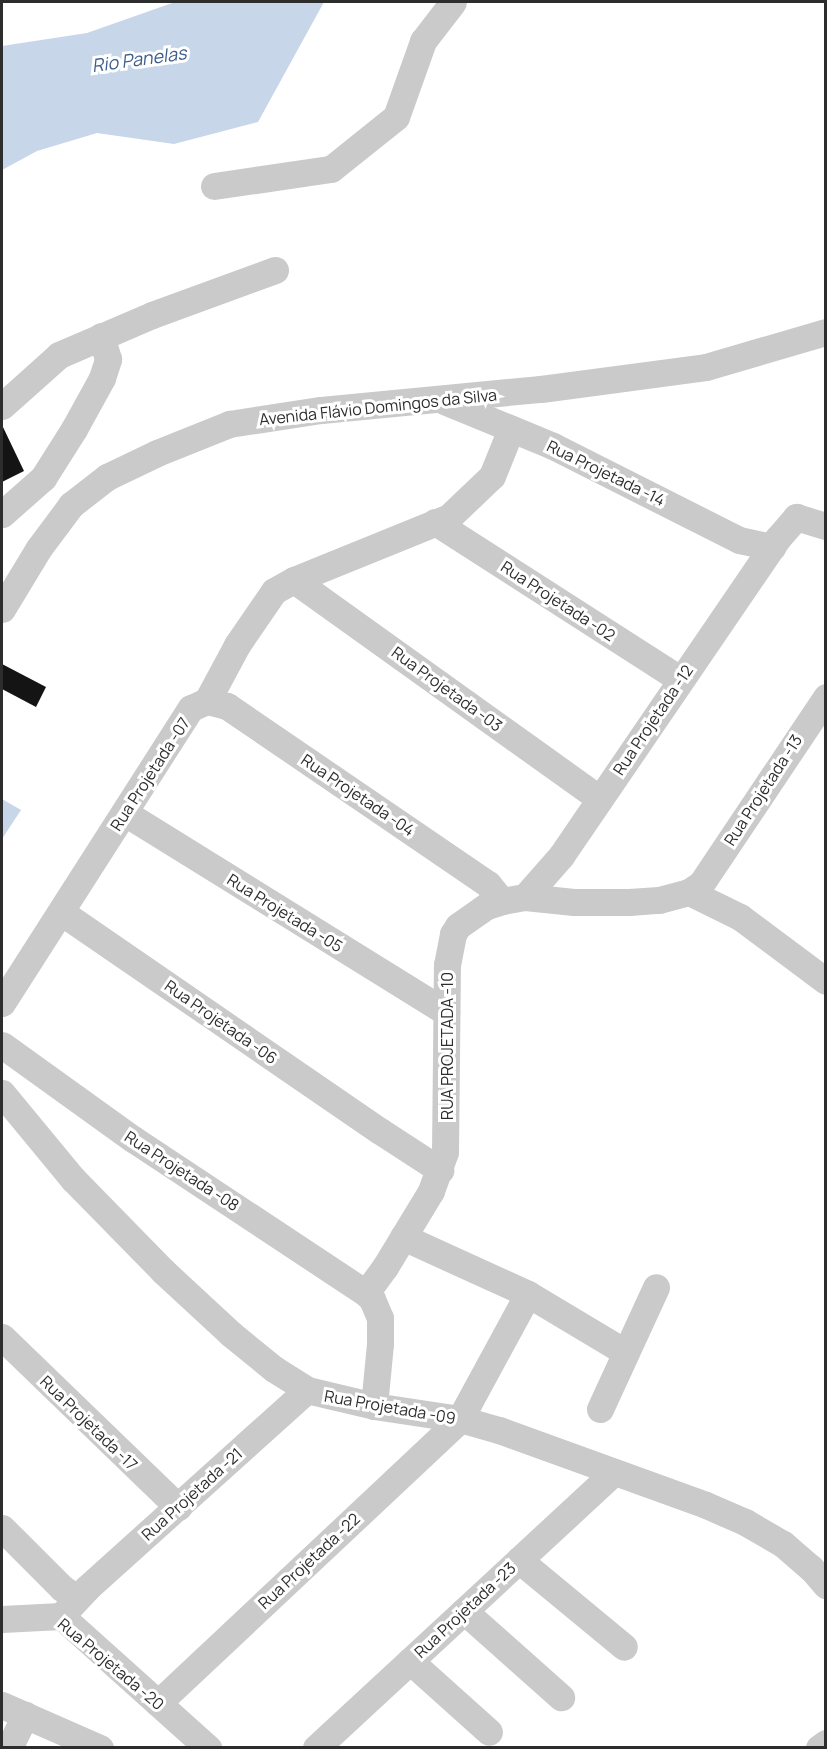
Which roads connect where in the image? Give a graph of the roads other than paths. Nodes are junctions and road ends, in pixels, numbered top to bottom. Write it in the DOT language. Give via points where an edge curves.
graph roads {
  1 [pos="453,2"];
  2 [pos="214,186"];
  3 [pos="275,270"];
  4 [pos="825,332"];
  5 [pos="101,336"];
  6 [pos="440,399"];
  7 [pos="2,406"];
  8 [pos="511,429"];
  9 [pos="2,514"];
  10 [pos="435,522"];
  11 [pos="825,526"];
  12 [pos="775,543"];
  13 [pos="294,580"];
  14 [pos="2,609"];
  15 [pos="681,679"];
  16 [pos="825,697"];
  17 [pos="207,700"];
  18 [pos="600,800"];
  19 [pos="125,813"];
  20 [pos="695,888"];
  21 [pos="513,899"];
  22 [pos="62,912"];
  23 [pos="825,981"];
  24 [pos="2,1003"];
  25 [pos="446,1012"];
  26 [pos="2,1045"];
  27 [pos="2,1093"];
  28 [pos="440,1170"];
  29 [pos="403,1237"];
  30 [pos="656,1287"];
  31 [pos="366,1293"];
  32 [pos="528,1294"];
  33 [pos="2,1337"];
  34 [pos="626,1352"];
  35 [pos="307,1390"];
  36 [pos="374,1406"];
  37 [pos="600,1409"];
  38 [pos="460,1419"];
  39 [pos="614,1472"];
  40 [pos="178,1507"];
  41 [pos="2,1528"];
  42 [pos="519,1560"];
  43 [pos="825,1585"];
  44 [pos="69,1607"];
  45 [pos="464,1611"];
  46 [pos="2,1619"];
  47 [pos="624,1647"];
  48 [pos="410,1661"];
  49 [pos="561,1697"];
  50 [pos="158,1703"];
  51 [pos="13,1710"];
  52 [pos="489,1732"];
  53 [pos="825,1743"];
  54 [pos="9,1748"];
  55 [pos="100,1748"];
  56 [pos="208,1748"];
  57 [pos="316,1748"];
  58 [pos="819,1748"];
  1 -- 2 [label="street" via="423,41 396,117 331,169"];
  3 -- 5 [label="street"];
  4 -- 6 [label="street, Avenida Flávio Domingos da Silva" via="706,367"];
  5 -- 7 [label="street" via="59,355"];
  5 -- 9 [label="street" via="108,359 74,429 43,478"];
  6 -- 8 [label="street, Rua Projetada -14"];
  6 -- 14 [label="street, Avenida Flávio Domingos da Silva" via="321,410 229,424 107,477 71,505"];
  8 -- 10 [label="street, Rua Projetada -07" via="492,476 449,517"];
  8 -- 12 [label="street, Rua Projetada -14" via="553,446 739,540"];
  10 -- 13 [label="street, Rua Projetada -07"];
  10 -- 15 [label="street, Rua Projetada -02"];
  11 -- 12 [label="street" via="796,517"];
  12 -- 15 [label="street, Rua Projetada -12"];
  13 -- 17 [label="street, Rua Projetada -07" via="274,591 237,645"];
  13 -- 18 [label="street, Rua Projetada -03"];
  15 -- 18 [label="street, Rua Projetada -12"];
  16 -- 20 [label="street, Rua Projetada -13"];
  17 -- 19 [label="street, Rua Projetada -07" via="191,708"];
  17 -- 21 [label="street, Rua Projetada -04" via="227,706"];
  18 -- 21 [label="street, Rua Projetada -12" via="561,856"];
  19 -- 22 [label="street, Rua Projetada -07"];
  19 -- 25 [label="street, Rua Projetada -05"];
  20 -- 21 [label="street" via="659,900 629,902"];
  20 -- 23 [label="street"];
  21 -- 25 [label="street, RUA PROJETADA -10" via="487,906 470,916 453,934 447,965"];
  22 -- 24 [label="street, Rua Projetada -07"];
  22 -- 28 [label="street, Rua Projetada -06"];
  25 -- 28 [label="street, RUA PROJETADA -10" via="447,1134"];
  26 -- 31 [label="street, Rua Projetada -08" via="133,1139"];
  27 -- 35 [label="street, Rua Projetada -09" via="73,1179 163,1271 231,1334"];
  28 -- 29 [label="street"];
  29 -- 31 [label="street"];
  29 -- 32 [label="street"];
  30 -- 34 [label="street"];
  31 -- 36 [label="street" via="380,1318"];
  32 -- 34 [label="street"];
  32 -- 38 [label="street, Rua Projetada -22"];
  33 -- 40 [label="street, Rua Projetada -17"];
  34 -- 37 [label="street"];
  35 -- 36 [label="street, Rua Projetada -09"];
  35 -- 40 [label="street, Rua Projetada -21"];
  36 -- 38 [label="street, Rua Projetada -09"];
  38 -- 39 [label="street, Rua Projetada -09"];
  38 -- 50 [label="street, Rua Projetada -22"];
  39 -- 42 [label="street, Rua Projetada -23"];
  39 -- 43 [label="street, Rua Projetada -09" via="745,1522 783,1544"];
  40 -- 44 [label="street, Rua Projetada -21"];
  41 -- 44 [label="street" via="62,1588"];
  42 -- 45 [label="street, Rua Projetada -23"];
  42 -- 47 [label="street"];
  44 -- 46 [label="street, Rua Projetada -20"];
  44 -- 50 [label="street, Rua Projetada -20"];
  45 -- 48 [label="street, Rua Projetada -23"];
  45 -- 49 [label="street"];
  48 -- 52 [label="street"];
  48 -- 57 [label="street, Rua Projetada -23"];
  50 -- 56 [label="street, Rua Projetada -20"];
  51 -- 54 [label="street"];
  51 -- 55 [label="street"];
  53 -- 58 [label="street"];
}
